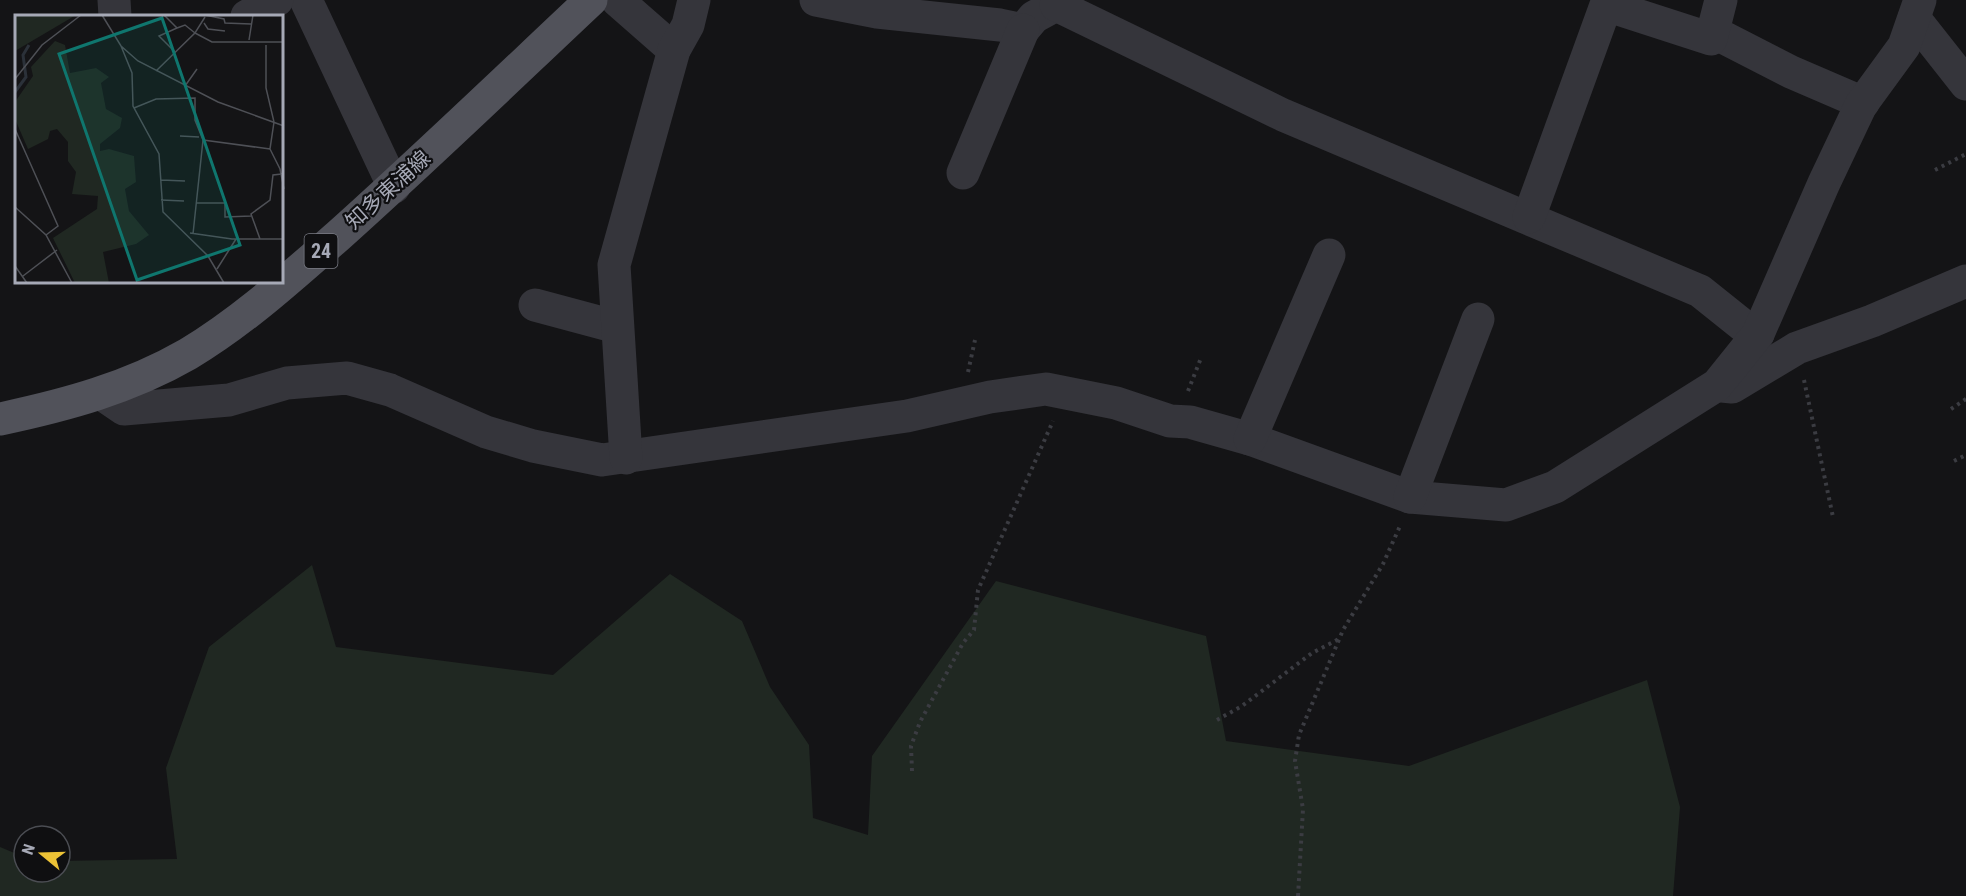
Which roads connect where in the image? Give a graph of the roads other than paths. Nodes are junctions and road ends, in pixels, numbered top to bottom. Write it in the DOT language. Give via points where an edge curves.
graph roads {
  1 [pos="114,0"];
  2 [pos="277,0"];
  3 [pos="306,0"];
  4 [pos="591,0"];
  5 [pos="617,0"];
  6 [pos="694,0"];
  7 [pos="816,0"];
  8 [pos="1721,0"];
  9 [pos="1056,2"];
  10 [pos="1917,9"];
  11 [pos="115,15"];
  12 [pos="250,15"];
  13 [pos="1023,30"];
  14 [pos="1713,32"];
  15 [pos="674,50"];
  16 [pos="1966,84"];
  17 [pos="1863,103"];
  18 [pos="963,173"];
  19 [pos="394,187"];
  20 [pos="1529,217"];
  21 [pos="1329,255"];
  22 [pos="1966,281"];
  23 [pos="284,284"];
  24 [pos="284,284"];
  25 [pos="535,305"];
  26 [pos="1479,319"];
  27 [pos="617,327"];
  28 [pos="1758,334"];
  29 [pos="1717,385"];
  30 [pos="102,394"];
  31 [pos="0,419"];
  32 [pos="1250,440"];
  33 [pos="626,458"];
  34 [pos="1412,497"];
  1 -- 11 [label="street"];
  2 -- 12 [label="street"];
  3 -- 19 [label="street"];
  4 -- 19 [label="main road, 知多東浦線 / 24"];
  5 -- 15 [label="street"];
  6 -- 15 [label="street" via="688,26"];
  7 -- 13 [label="street" via="877,12"];
  8 -- 14 [label="street"];
  9 -- 13 [label="street"];
  9 -- 20 [label="street" via="1283,115"];
  10 -- 16 [label="street"];
  10 -- 17 [label="street" via="1904,46"];
  13 -- 18 [label="street"];
  14 -- 17 [label="street"];
  14 -- 20 [label="street" via="1711,39 1606,5"];
  15 -- 27 [label="street" via="614,265"];
  17 -- 28 [label="street"];
  19 -- 23 [label="main road, 知多東浦線 / 24"];
  20 -- 28 [label="street" via="1700,291"];
  21 -- 32 [label="street"];
  22 -- 29 [label="street" via="1797,348 1732,387"];
  24 -- 30 [label="main road, 知多東浦線 / 24" via="188,354"];
  25 -- 27 [label="street"];
  26 -- 34 [label="street"];
  27 -- 33 [label="street"];
  28 -- 29 [label="street"];
  29 -- 34 [label="street" via="1555,488 1506,505"];
  30 -- 31 [label="main road, 知多東浦線 / 24"];
  30 -- 33 [label="street" via="124,409 229,400 287,383 347,378 390,390 486,432 533,446 602,460"];
  32 -- 33 [label="street" via="1116,403 1046,389 907,416"];
  32 -- 34 [label="street"];
}
